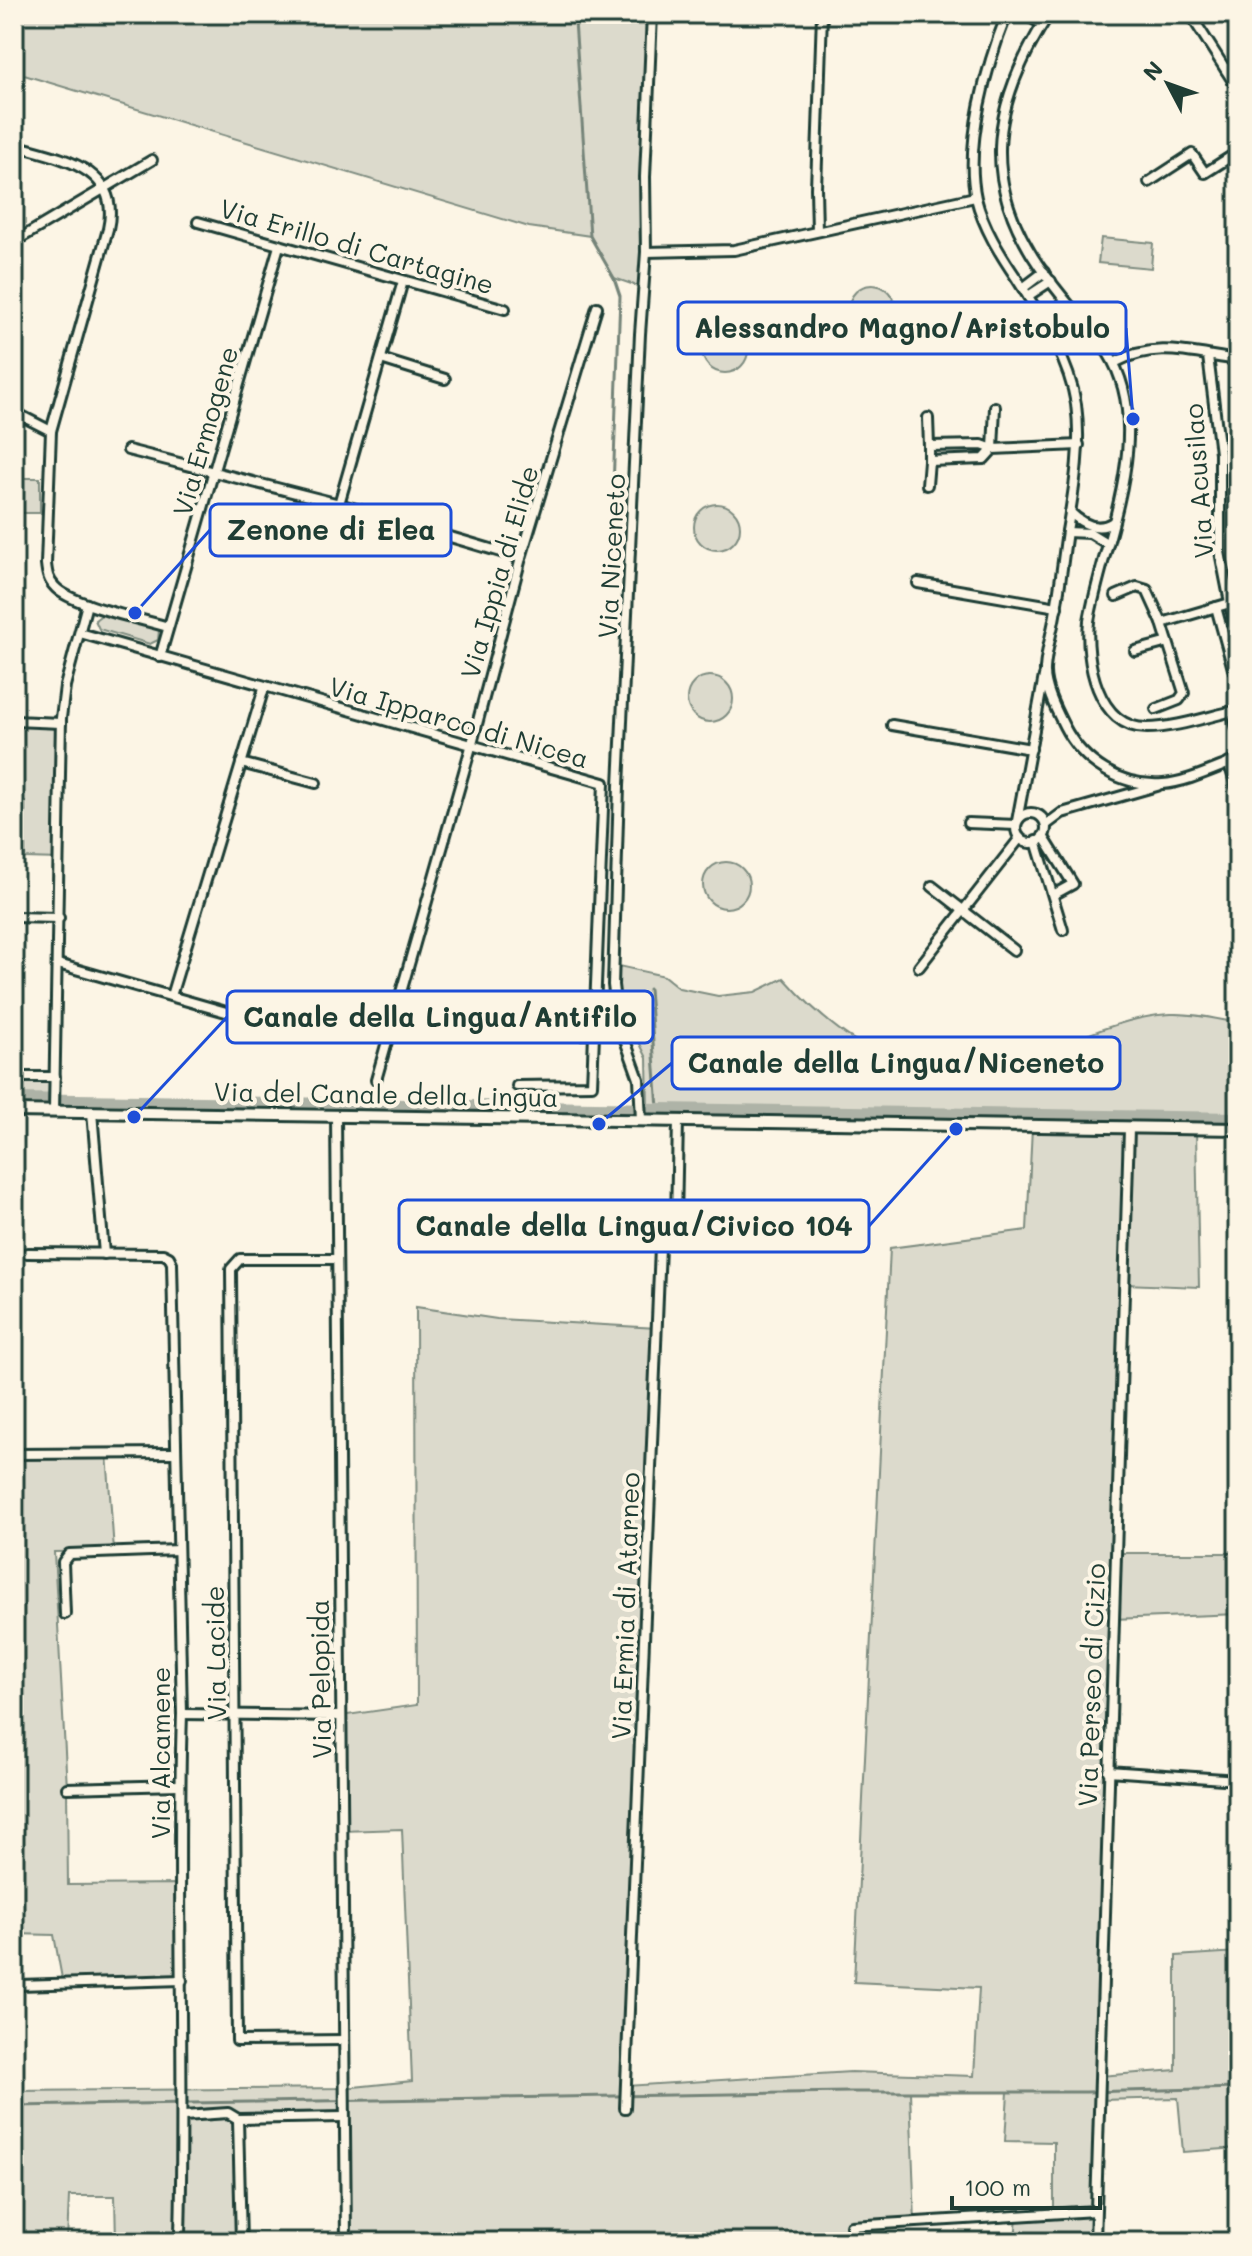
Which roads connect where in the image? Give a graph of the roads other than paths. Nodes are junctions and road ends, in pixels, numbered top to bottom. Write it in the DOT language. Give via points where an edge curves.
graph roads {
  1 [pos="507,14"];
  2 [pos="636,14"];
  3 [pos="652,14"];
  4 [pos="822,14"];
  5 [pos="1007,14"];
  6 [pos="1024,14"];
  7 [pos="1049,14"];
  8 [pos="1190,14"];
  9 [pos="1042,24"];
  10 [pos="1238,62"];
  11 [pos="1226,70"];
  12 [pos="1238,89"];
  13 [pos="14,145"];
  14 [pos="1238,152"];
  15 [pos="152,160"];
  16 [pos="1149,182"];
  17 [pos="105,188"];
  18 [pos="975,197"];
  19 [pos="198,222"];
  20 [pos="817,231"];
  21 [pos="14,242"];
  22 [pos="279,246"];
  23 [pos="646,252"];
  24 [pos="1044,272"];
  25 [pos="403,281"];
  26 [pos="1051,281"];
  27 [pos="1025,292"];
  28 [pos="597,307"];
  29 [pos="505,309"];
  30 [pos="1208,356"];
  31 [pos="381,359"];
  32 [pos="1238,360"];
  33 [pos="1114,363"];
  34 [pos="445,379"];
  35 [pos="995,407"];
  36 [pos="14,412"];
  37 [pos="928,418"];
  38 [pos="51,431"];
  39 [pos="1079,445"];
  40 [pos="929,446"];
  41 [pos="993,449"];
  42 [pos="128,450"];
  43 [pos="929,461"];
  44 [pos="214,471"];
  45 [pos="927,485"];
  46 [pos="339,504"];
  47 [pos="1070,512"];
  48 [pos="1113,522"];
  49 [pos="1067,532"];
  50 [pos="1108,544"];
  51 [pos="521,558"];
  52 [pos="918,583"];
  53 [pos="1116,596"];
  54 [pos="1230,603"];
  55 [pos="87,604"];
  56 [pos="1057,607"];
  57 [pos="1216,607"];
  58 [pos="1162,623"];
  59 [pos="168,627"];
  60 [pos="1237,628"];
  61 [pos="1223,631"];
  62 [pos="80,633"];
  63 [pos="1168,642"];
  64 [pos="1135,651"];
  65 [pos="160,657"];
  66 [pos="1233,669"];
  67 [pos="1044,671"];
  68 [pos="264,688"];
  69 [pos="1156,709"];
  70 [pos="1235,711"];
  71 [pos="14,721"];
  72 [pos="61,723"];
  73 [pos="892,725"];
  74 [pos="1238,732"];
  75 [pos="471,747"];
  76 [pos="1031,749"];
  77 [pos="1234,762"];
  78 [pos="241,763"];
  79 [pos="316,783"];
  80 [pos="604,783"];
  81 [pos="1165,784"];
  82 [pos="619,786"];
  83 [pos="1238,793"];
  84 [pos="968,823"];
  85 [pos="1017,823"];
  86 [pos="1046,825"];
  87 [pos="1020,838"];
  88 [pos="1040,839"];
  89 [pos="932,886"];
  90 [pos="1053,895"];
  91 [pos="964,911"];
  92 [pos="14,917"];
  93 [pos="59,918"];
  94 [pos="1063,930"];
  95 [pos="1014,950"];
  96 [pos="58,964"];
  97 [pos="919,967"];
  98 [pos="171,996"];
  99 [pos="282,1028"];
  100 [pos="517,1034"];
  101 [pos="595,1034"];
  102 [pos="14,1077"];
  103 [pos="55,1077"];
  104 [pos="376,1080"];
  105 [pos="517,1086"];
  106 [pos="54,1108"];
  107 [pos="14,1111"];
  108 [pos="92,1112"];
  109 [pos="336,1116"];
  110 [pos="641,1116"];
  111 [pos="678,1120"];
  112 [pos="1129,1129"];
  113 [pos="1238,1129"];
  114 [pos="27,1253"];
  115 [pos="104,1254"];
  116 [pos="337,1259"];
  117 [pos="176,1453"];
  118 [pos="14,1454"];
  119 [pos="178,1550"];
  120 [pos="65,1614"];
  121 [pos="182,1714"];
  122 [pos="235,1715"];
  123 [pos="340,1716"];
  124 [pos="1108,1771"];
  125 [pos="1238,1780"];
  126 [pos="179,1785"];
  127 [pos="67,1788"];
  128 [pos="182,1980"];
  129 [pos="19,1985"];
  130 [pos="344,2040"];
  131 [pos="625,2108"];
  132 [pos="184,2116"];
  133 [pos="344,2117"];
  134 [pos="238,2119"];
  135 [pos="1095,2211"];
  136 [pos="851,2226"];
  137 [pos="175,2242"];
  138 [pos="241,2242"];
  139 [pos="346,2242"];
  140 [pos="1095,2242"];
  1 -- 2 [label="street"];
  3 -- 23 [label="street, Via Niceneto"];
  4 -- 20 [label="street"];
  5 -- 18 [label="street" via="976,129"];
  6 -- 9 [label="street"];
  7 -- 9 [label="street"];
  8 -- 11 [label="street"];
  9 -- 24 [label="street" via="1008,94 1000,155 1010,211"];
  10 -- 11 [label="street"];
  11 -- 12 [label="street"];
  13 -- 17 [label="street" via="67,161"];
  14 -- 16 [label="street" via="1205,173 1192,154"];
  15 -- 17 [label="street"];
  17 -- 21 [label="street"];
  17 -- 38 [label="street" via="109,225"];
  18 -- 20 [label="street"];
  18 -- 27 [label="street" via="991,236"];
  19 -- 22 [label="street, Via Erillo di Cartagine"];
  20 -- 23 [label="street" via="734,250"];
  22 -- 25 [label="street, Via Erillo di Cartagine"];
  22 -- 44 [label="street, Via Ermogene"];
  23 -- 82 [label="street, Via Niceneto"];
  24 -- 26 [label="street"];
  24 -- 27 [label="street"];
  25 -- 29 [label="street, Via Erillo di Cartagine"];
  25 -- 31 [label="street"];
  26 -- 27 [label="street"];
  26 -- 33 [label="street"];
  27 -- 39 [label="street" via="1066,371 1076,404"];
  28 -- 51 [label="street, Via Ippia di Elide"];
  30 -- 32 [label="street"];
  30 -- 33 [label="street" via="1156,349"];
  30 -- 54 [label="street, Via Acusilao" via="1220,453 1220,552"];
  31 -- 34 [label="street"];
  31 -- 46 [label="street"];
  33 -- 48 [label="street" via="1127,421"];
  35 -- 41 [label="street"];
  36 -- 38 [label="street"];
  37 -- 40 [label="street"];
  38 -- 55 [label="street" via="47,572 59,591"];
  39 -- 41 [label="street"];
  39 -- 47 [label="street"];
  40 -- 41 [label="street"];
  40 -- 43 [label="street"];
  41 -- 43 [label="street" via="984,459"];
  42 -- 44 [label="street"];
  43 -- 45 [label="street"];
  44 -- 46 [label="street"];
  44 -- 59 [label="street, Via Ermogene"];
  46 -- 51 [label="street"];
  47 -- 48 [label="street" via="1092,526"];
  47 -- 49 [label="street"];
  48 -- 50 [label="street"];
  49 -- 50 [label="street" via="1090,533"];
  49 -- 56 [label="street"];
  50 -- 70 [label="street" via="1088,634 1092,672 1107,705 1127,722 1146,728"];
  51 -- 75 [label="street, Via Ippia di Elide"];
  52 -- 56 [label="street"];
  53 -- 58 [label="street" via="1145,588"];
  54 -- 57 [label="street"];
  54 -- 60 [label="street, Via Acusilao"];
  55 -- 59 [label="street"];
  55 -- 62 [label="street"];
  56 -- 67 [label="street"];
  57 -- 58 [label="street"];
  57 -- 61 [label="street"];
  58 -- 63 [label="street"];
  59 -- 65 [label="street, Via Ermogene"];
  60 -- 61 [label="street, Via Acusilao"];
  61 -- 66 [label="street"];
  62 -- 65 [label="street, Via Ipparco di Nicea"];
  62 -- 72 [label="street"];
  63 -- 64 [label="street"];
  63 -- 69 [label="street" via="1184,693"];
  65 -- 68 [label="street, Via Ipparco di Nicea"];
  67 -- 76 [label="street"];
  67 -- 81 [label="street" via="1065,728 1088,758 1122,779"];
  68 -- 75 [label="street, Via Ipparco di Nicea"];
  68 -- 78 [label="street"];
  70 -- 74 [label="street"];
  71 -- 72 [label="street"];
  72 -- 93 [label="street"];
  73 -- 76 [label="street"];
  75 -- 80 [label="street, Via Ipparco di Nicea"];
  75 -- 104 [label="street, Via Ippia di Elide"];
  76 -- 85 [label="street"];
  77 -- 81 [label="street"];
  77 -- 83 [label="street"];
  78 -- 79 [label="street"];
  78 -- 98 [label="street"];
  80 -- 82 [label="street"];
  80 -- 101 [label="street, Via Ipparco di Nicea"];
  81 -- 86 [label="street" via="1062,813"];
  82 -- 110 [label="street, Via Niceneto" via="614,999 638,1074"];
  84 -- 85 [label="street"];
  85 -- 86 [label="street" via="1031,812"];
  85 -- 87 [label="street"];
  86 -- 88 [label="street"];
  87 -- 88 [label="street"];
  87 -- 91 [label="street"];
  88 -- 90 [label="street"];
  88 -- 90 [label="street" via="1073,884"];
  89 -- 91 [label="street"];
  90 -- 94 [label="street"];
  91 -- 95 [label="street"];
  91 -- 97 [label="street"];
  92 -- 93 [label="street"];
  93 -- 96 [label="street"];
  96 -- 98 [label="street"];
  96 -- 103 [label="street"];
  98 -- 99 [label="street"];
  100 -- 101 [label="street"];
  101 -- 105 [label="street, Via Ipparco di Nicea" via="592,1085"];
  102 -- 103 [label="street"];
  103 -- 106 [label="street"];
  106 -- 107 [label="street, Via del Canale della Lingua"];
  106 -- 108 [label="street, Via del Canale della Lingua"];
  108 -- 109 [label="street, Via del Canale della Lingua"];
  108 -- 115 [label="street"];
  109 -- 110 [label="street, Via del Canale della Lingua"];
  109 -- 116 [label="street, Via Pelopida"];
  110 -- 111 [label="street, Via del Canale della Lingua"];
  111 -- 112 [label="street, Via del Canale della Lingua"];
  111 -- 131 [label="street, Via Ermia di Atarneo" via="676,1222 661,1222"];
  112 -- 113 [label="street, Via del Canale della Lingua"];
  112 -- 124 [label="street, Via Perseo di Cizio"];
  114 -- 115 [label="street"];
  115 -- 117 [label="street, Via Alcamene" via="163,1254 172,1263"];
  116 -- 122 [label="street, Via Lacide" via="240,1259 231,1269"];
  116 -- 123 [label="street, Via Pelopida"];
  117 -- 118 [label="street"];
  117 -- 119 [label="street, Via Alcamene"];
  119 -- 120 [label="street" via="69,1554 63,1562"];
  119 -- 121 [label="street, Via Alcamene"];
  121 -- 122 [label="street"];
  121 -- 126 [label="street, Via Alcamene"];
  122 -- 123 [label="street"];
  122 -- 130 [label="street, Via Lacide" via="237,2041"];
  123 -- 130 [label="street, Via Pelopida"];
  124 -- 125 [label="street"];
  124 -- 135 [label="street, Via Perseo di Cizio"];
  126 -- 127 [label="street"];
  126 -- 128 [label="street, Via Alcamene"];
  128 -- 129 [label="street"];
  128 -- 132 [label="street, Via Alcamene"];
  130 -- 133 [label="street, Via Pelopida"];
  132 -- 134 [label="street" via="228,2113"];
  132 -- 137 [label="street, Via Alcamene" via="180,2234"];
  133 -- 134 [label="street"];
  133 -- 139 [label="street, Via Pelopida"];
  134 -- 138 [label="street"];
  135 -- 136 [label="street"];
  135 -- 140 [label="street, Via Perseo di Cizio"];
}
